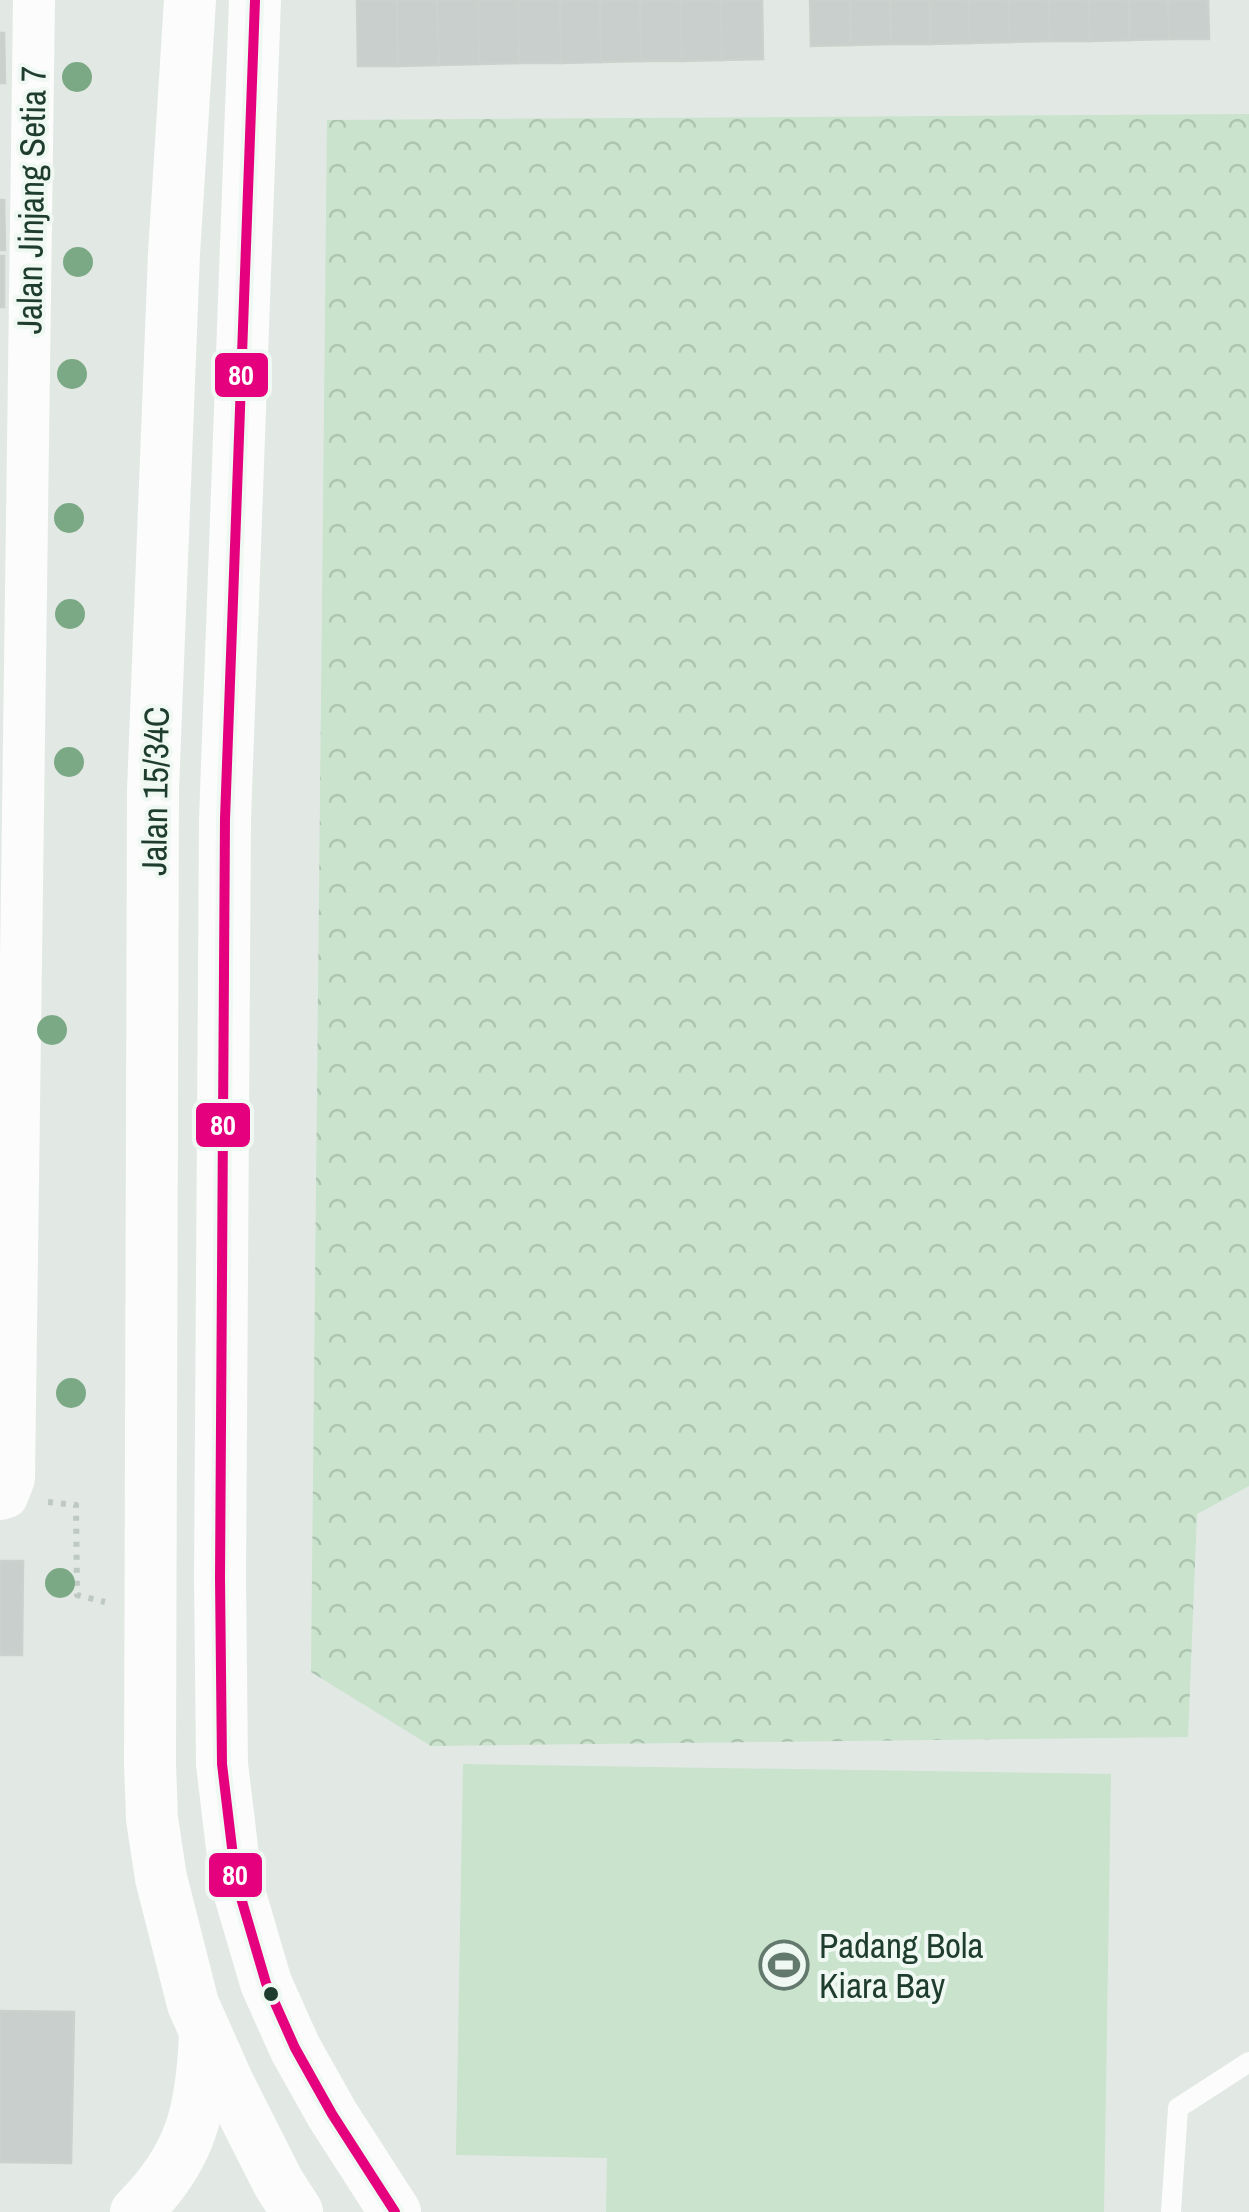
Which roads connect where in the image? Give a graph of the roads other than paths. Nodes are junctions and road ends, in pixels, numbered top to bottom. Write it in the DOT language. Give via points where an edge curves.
graph roads {
  1 [pos="34,0"];
  2 [pos="190,0"];
  3 [pos="255,0"];
  4 [pos="13,563"];
  5 [pos="7,1492"];
  6 [pos="205,2033"];
  7 [pos="1249,2062"];
  8 [pos="383,2207"];
  9 [pos="136,2212"];
  10 [pos="296,2212"];
  11 [pos="1171,2212"];
  1 -- 4 [label="street, Jalan Jinjang Setia 7"];
  2 -- 6 [label="street, Jalan 15/34C" via="152,790 150,1763 161,1878"];
  3 -- 8 [label="street, Jalan 15/34C" via="225,818 222,1764 236,1881 266,1983"];
  4 -- 5 [label="street, Jalan Jinjang Setia 7"];
  6 -- 9 [label="street" via="203,2084 188,2139 160,2188"];
  6 -- 10 [label="street, Jalan 15/34C"];
  7 -- 11 [label="lane" via="1178,2108"];
}
